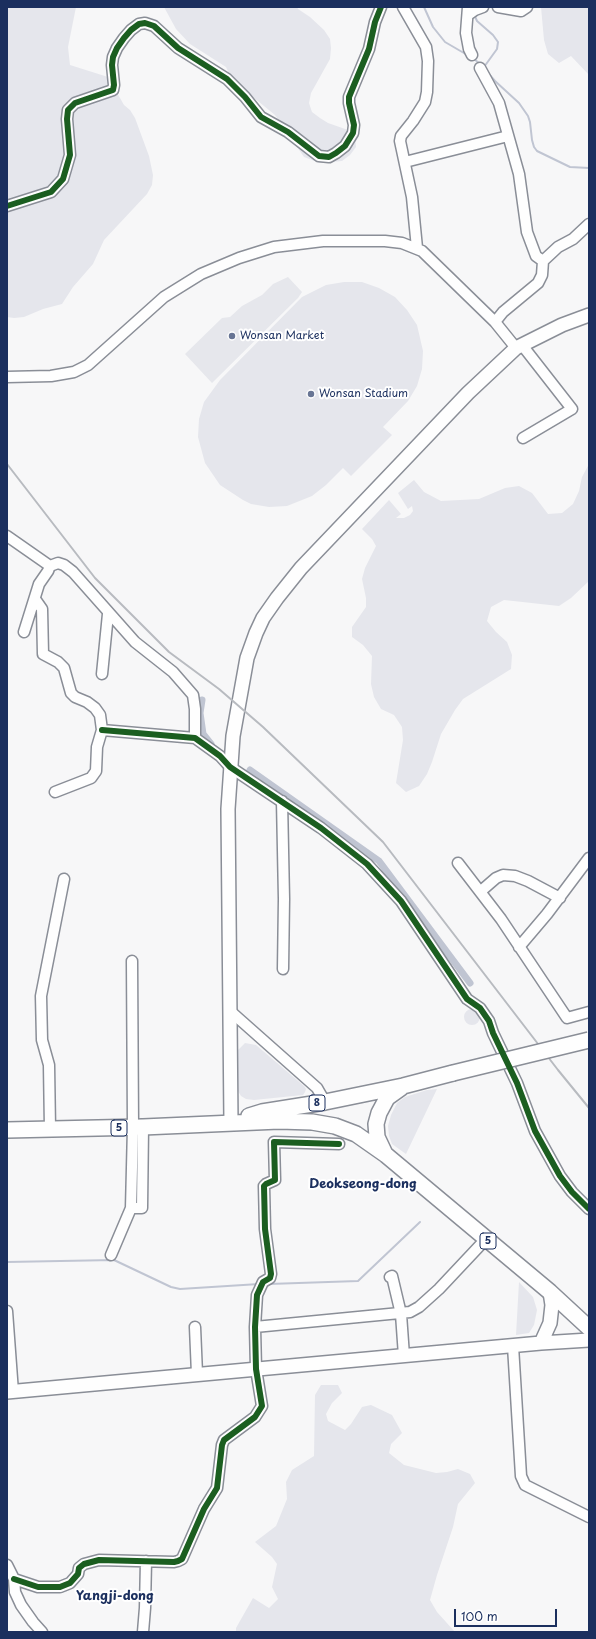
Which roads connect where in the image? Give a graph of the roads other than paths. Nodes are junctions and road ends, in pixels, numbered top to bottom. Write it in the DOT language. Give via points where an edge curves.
graph roads {
  1 [pos="382,7"];
  2 [pos="403,7"];
  3 [pos="498,7"];
  4 [pos="527,7"];
  5 [pos="473,10"];
  6 [pos="472,55"];
  7 [pos="480,68"];
  8 [pos="508,136"];
  9 [pos="406,162"];
  10 [pos="7,206"];
  11 [pos="589,224"];
  12 [pos="417,248"];
  13 [pos="542,261"];
  14 [pos="589,315"];
  15 [pos="495,322"];
  16 [pos="519,346"];
  17 [pos="7,377"];
  18 [pos="523,438"];
  19 [pos="7,536"];
  20 [pos="50,566"];
  21 [pos="35,599"];
  22 [pos="108,614"];
  23 [pos="24,632"];
  24 [pos="102,674"];
  25 [pos="102,730"];
  26 [pos="195,738"];
  27 [pos="230,767"];
  28 [pos="54,792"];
  29 [pos="282,801"];
  30 [pos="589,858"];
  31 [pos="458,863"];
  32 [pos="64,879"];
  33 [pos="480,890"];
  34 [pos="560,898"];
  35 [pos="519,947"];
  36 [pos="132,961"];
  37 [pos="284,969"];
  38 [pos="229,1010"];
  39 [pos="589,1012"];
  40 [pos="589,1040"];
  41 [pos="403,1086"];
  42 [pos="325,1102"];
  43 [pos="232,1123"];
  44 [pos="138,1127"];
  45 [pos="50,1129"];
  46 [pos="7,1130"];
  47 [pos="339,1144"];
  48 [pos="386,1155"];
  49 [pos="589,1208"];
  50 [pos="486,1239"];
  51 [pos="111,1255"];
  52 [pos="390,1277"];
  53 [pos="550,1292"];
  54 [pos="7,1311"];
  55 [pos="401,1314"];
  56 [pos="195,1327"];
  57 [pos="256,1327"];
  58 [pos="589,1328"];
  59 [pos="589,1340"];
  60 [pos="541,1343"];
  61 [pos="513,1346"];
  62 [pos="404,1356"];
  63 [pos="256,1369"];
  64 [pos="197,1374"];
  65 [pos="10,1392"];
  66 [pos="589,1518"];
  67 [pos="146,1561"];
  68 [pos="7,1565"];
  69 [pos="14,1579"];
  70 [pos="42,1632"];
  71 [pos="143,1632"];
  1 -- 10 [label="street" via="375,22 369,49 349,97 353,132 344,146 329,157 319,156 288,132 261,117 227,79 186,54 154,26 144,23 131,30 117,48 112,65 113,90 75,103 68,110 70,155 60,183 51,192"];
  2 -- 9 [label="street" via="426,48 428,61 427,92 424,102 401,138"];
  3 -- 4 [label="street" via="521,11"];
  5 -- 6 [label="street" via="468,43"];
  7 -- 8 [label="street" via="499,103"];
  8 -- 9 [label="street"];
  8 -- 13 [label="street" via="519,174 527,232 536,256"];
  9 -- 12 [label="street"];
  11 -- 13 [label="street"];
  12 -- 15 [label="street"];
  12 -- 17 [label="street" via="385,241 323,241 267,250 239,258 201,274 164,297 88,365 74,372 51,376"];
  13 -- 15 [label="street" via="542,275 538,283 503,312"];
  14 -- 16 [label="main road"];
  15 -- 16 [label="street"];
  16 -- 18 [label="street" via="572,409"];
  16 -- 27 [label="main road" via="468,393 301,568 268,611 247,658"];
  19 -- 20 [label="street"];
  20 -- 21 [label="street" via="39,584"];
  20 -- 22 [label="street" via="58,563 73,572"];
  21 -- 23 [label="street"];
  21 -- 25 [label="street" via="42,609 43,654 64,668 75,697 87,702 100,714"];
  22 -- 24 [label="street"];
  22 -- 26 [label="street" via="135,642 173,672 193,695"];
  25 -- 26 [label="street"];
  25 -- 28 [label="street" via="97,748 96,771 91,778"];
  26 -- 27 [label="street" via="220,756"];
  27 -- 29 [label="street"];
  27 -- 38 [label="main road"];
  29 -- 37 [label="street"];
  29 -- 49 [label="street" via="362,860 401,902 467,1000 480,1008 489,1021 535,1131 560,1176"];
  30 -- 34 [label="street"];
  31 -- 33 [label="street"];
  32 -- 45 [label="street" via="41,996 42,1040 49,1065"];
  33 -- 34 [label="street" via="503,875 515,876 528,880"];
  33 -- 35 [label="street"];
  34 -- 35 [label="street"];
  35 -- 39 [label="street" via="567,1018"];
  36 -- 44 [label="street"];
  38 -- 42 [label="street" via="316,1088"];
  38 -- 43 [label="main road"];
  40 -- 41 [label="highway, 8, bridge"];
  41 -- 42 [label="highway, 8"];
  41 -- 48 [label="highway, 8" via="387,1098 376,1124 377,1136"];
  42 -- 43 [label="highway, 8" via="262,1112"];
  43 -- 44 [label="highway, 5"];
  43 -- 48 [label="highway" via="279,1121 335,1126 356,1134"];
  44 -- 45 [label="highway, 5"];
  44 -- 51 [label="street" via="142,1208 131,1208"];
  45 -- 46 [label="highway, 5"];
  47 -- 57 [label="street" via="274,1142 275,1180 264,1186 265,1229 271,1274 257,1295"];
  48 -- 50 [label="highway, 5"];
  50 -- 53 [label="highway, 5"];
  50 -- 55 [label="street" via="424,1303 416,1310"];
  52 -- 55 [label="street" via="392,1276"];
  53 -- 58 [label="highway, 5"];
  53 -- 60 [label="main road" via="550,1323"];
  54 -- 65 [label="street"];
  55 -- 57 [label="street"];
  55 -- 62 [label="street"];
  56 -- 64 [label="street"];
  57 -- 63 [label="street"];
  59 -- 60 [label="main road"];
  60 -- 61 [label="main road"];
  61 -- 62 [label="main road"];
  61 -- 66 [label="street" via="521,1476 525,1485"];
  62 -- 63 [label="main road"];
  63 -- 64 [label="main road"];
  63 -- 67 [label="street" via="262,1406 255,1417 224,1440 218,1488 204,1510 182,1559 174,1562"];
  64 -- 65 [label="main road"];
  67 -- 69 [label="street" via="99,1560 84,1564 70,1583 60,1586 38,1587"];
  67 -- 71 [label="street"];
  68 -- 69 [label="street"];
  69 -- 70 [label="street" via="15,1592 21,1605"];
}
